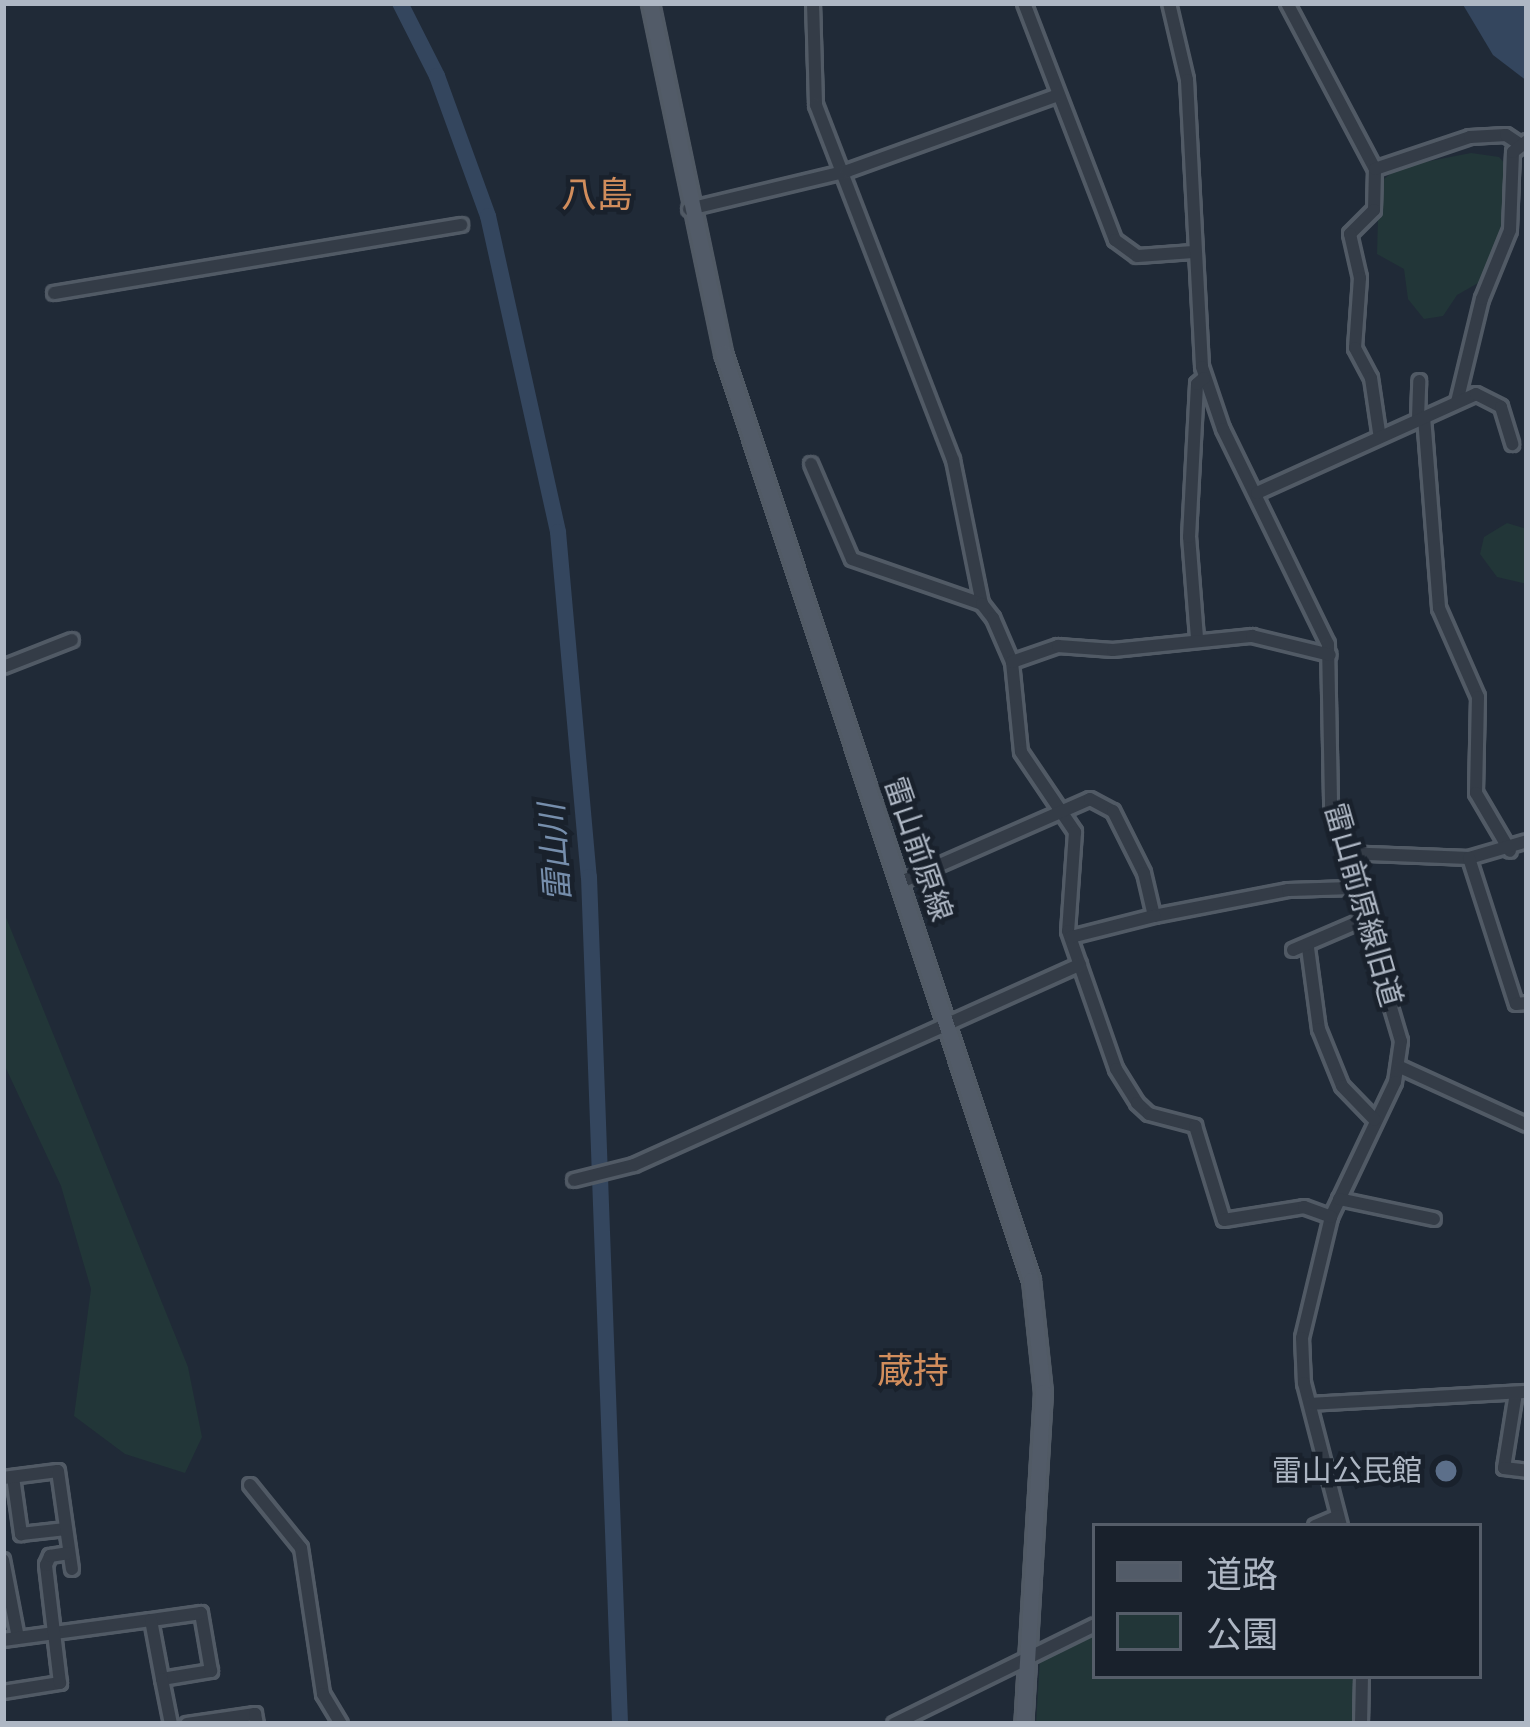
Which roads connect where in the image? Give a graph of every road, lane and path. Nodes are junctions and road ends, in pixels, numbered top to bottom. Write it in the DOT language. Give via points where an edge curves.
graph roads {
  1 [pos="650,3"];
  2 [pos="813,3"];
  3 [pos="1024,3"];
  4 [pos="1287,3"];
  5 [pos="1172,4"];
  6 [pos="1058,95"];
  7 [pos="1522,142"];
  8 [pos="1375,169"];
  9 [pos="847,171"];
  10 [pos="689,209"];
  11 [pos="461,225"];
  12 [pos="1194,251"];
  13 [pos="54,293"];
  14 [pos="1204,378"];
  15 [pos="1419,381"];
  16 [pos="1457,402"];
  17 [pos="1421,418"];
  18 [pos="1379,431"];
  19 [pos="1512,444"];
  20 [pos="811,464"];
  21 [pos="1257,493"];
  22 [pos="982,604"];
  23 [pos="1197,638"];
  24 [pos="72,640"];
  25 [pos="1330,655"];
  26 [pos="1012,662"];
  27 [pos="3,667"];
  28 [pos="1061,812"];
  29 [pos="1527,841"];
  30 [pos="1510,851"];
  31 [pos="1344,853"];
  32 [pos="1469,858"];
  33 [pos="901,882"];
  34 [pos="1352,888"];
  35 [pos="1154,916"];
  36 [pos="1364,920"];
  37 [pos="1070,938"];
  38 [pos="1080,965"];
  39 [pos="1527,1003"];
  40 [pos="949,1024"];
  41 [pos="1400,1067"];
  42 [pos="1375,1120"];
  43 [pos="1527,1125"];
  44 [pos="574,1180"];
  45 [pos="1339,1199"];
  46 [pos="1330,1217"];
  47 [pos="1434,1219"];
  48 [pos="1522,1392"];
  49 [pos="1310,1403"];
  50 [pos="1527,1471"];
  51 [pos="8,1478"];
  52 [pos="250,1485"];
  53 [pos="1339,1521"];
  54 [pos="66,1529"];
  55 [pos="69,1552"];
  56 [pos="3,1560"];
  57 [pos="72,1569"];
  58 [pos="151,1620"];
  59 [pos="1092,1625"];
  60 [pos="54,1634"];
  61 [pos="10,1639"];
  62 [pos="1028,1655"];
  63 [pos="162,1678"];
  64 [pos="1362,1679"];
  65 [pos="3,1692"];
  66 [pos="171,1724"];
  67 [pos="188,1724"];
  68 [pos="257,1724"];
  69 [pos="340,1724"];
  70 [pos="894,1724"];
  71 [pos="1024,1724"];
  72 [pos="1361,1724"];
  1 -- 10 [label="main road, 雷山前原線"];
  2 -- 9 [label="street" via="817,105"];
  3 -- 6 [label="street"];
  4 -- 8 [label="street"];
  5 -- 12 [label="street, 雷山前原線旧道" via="1186,80"];
  6 -- 9 [label="street"];
  6 -- 12 [label="street" via="1115,240 1137,256"];
  7 -- 8 [label="street" via="1470,137"];
  7 -- 16 [label="street" via="1510,230 1482,299"];
  8 -- 18 [label="street" via="1374,210 1350,234 1360,278 1354,348 1371,378"];
  9 -- 10 [label="street"];
  9 -- 22 [label="street" via="952,460"];
  10 -- 33 [label="main road, 雷山前原線" via="742,416"];
  11 -- 13 [label="street"];
  12 -- 14 [label="street, 雷山前原線旧道"];
  14 -- 21 [label="street, 雷山前原線旧道"];
  14 -- 23 [label="street" via="1197,384 1189,537"];
  15 -- 17 [label="street"];
  16 -- 17 [label="street"];
  16 -- 19 [label="street" via="1493,398"];
  17 -- 18 [label="street"];
  17 -- 30 [label="street" via="1439,533 1439,608 1478,697 1476,793"];
  18 -- 21 [label="street"];
  20 -- 22 [label="street" via="852,559"];
  21 -- 25 [label="street, 雷山前原線旧道"];
  22 -- 26 [label="street"];
  23 -- 25 [label="street" via="1252,636"];
  23 -- 26 [label="street" via="1113,650 1058,646"];
  24 -- 27 [label="street"];
  25 -- 31 [label="street, 雷山前原線旧道" via="1329,787"];
  26 -- 28 [label="street" via="1021,752"];
  28 -- 33 [label="street"];
  28 -- 35 [label="street" via="1090,799 1113,811 1144,873"];
  28 -- 37 [label="street" via="1076,842"];
  29 -- 30 [label="street"];
  30 -- 32 [label="street"];
  31 -- 32 [label="street"];
  31 -- 34 [label="street, 雷山前原線旧道"];
  32 -- 39 [label="street" via="1516,1004"];
  33 -- 40 [label="main road, 雷山前原線"];
  34 -- 35 [label="street" via="1288,890"];
  34 -- 36 [label="street, 雷山前原線旧道"];
  35 -- 37 [label="street"];
  36 -- 41 [label="street, 雷山前原線旧道" via="1396,1013"];
  36 -- 42 [label="street" via="1301,949 1342,1086"];
  37 -- 38 [label="street"];
  38 -- 40 [label="street"];
  38 -- 46 [label="street" via="1116,1069 1143,1110 1186,1121 1202,1136 1224,1220 1304,1207"];
  40 -- 44 [label="street" via="621,1170"];
  40 -- 62 [label="main road, 雷山前原線" via="1035,1297 1043,1391"];
  41 -- 42 [label="street"];
  41 -- 43 [label="street"];
  42 -- 45 [label="street"];
  45 -- 46 [label="street"];
  45 -- 47 [label="street"];
  46 -- 49 [label="street" via="1302,1338"];
  48 -- 49 [label="street"];
  48 -- 50 [label="street" via="1504,1468"];
  49 -- 53 [label="street"];
  51 -- 54 [label="street" via="21,1534"];
  51 -- 54 [label="street" via="58,1471"];
  52 -- 69 [label="street" via="301,1548 323,1694"];
  54 -- 55 [label="street"];
  55 -- 57 [label="street"];
  55 -- 60 [label="street" via="46,1565"];
  56 -- 61 [label="street"];
  58 -- 60 [label="street"];
  58 -- 63 [label="street"];
  58 -- 63 [label="street" via="201,1613 211,1671"];
  59 -- 62 [label="street"];
  60 -- 61 [label="street"];
  60 -- 65 [label="street" via="60,1683"];
  62 -- 70 [label="street"];
  62 -- 71 [label="main road, 雷山前原線"];
  63 -- 66 [label="street"];
  64 -- 72 [label="street"];
  67 -- 68 [label="street" via="255,1714"];
}
